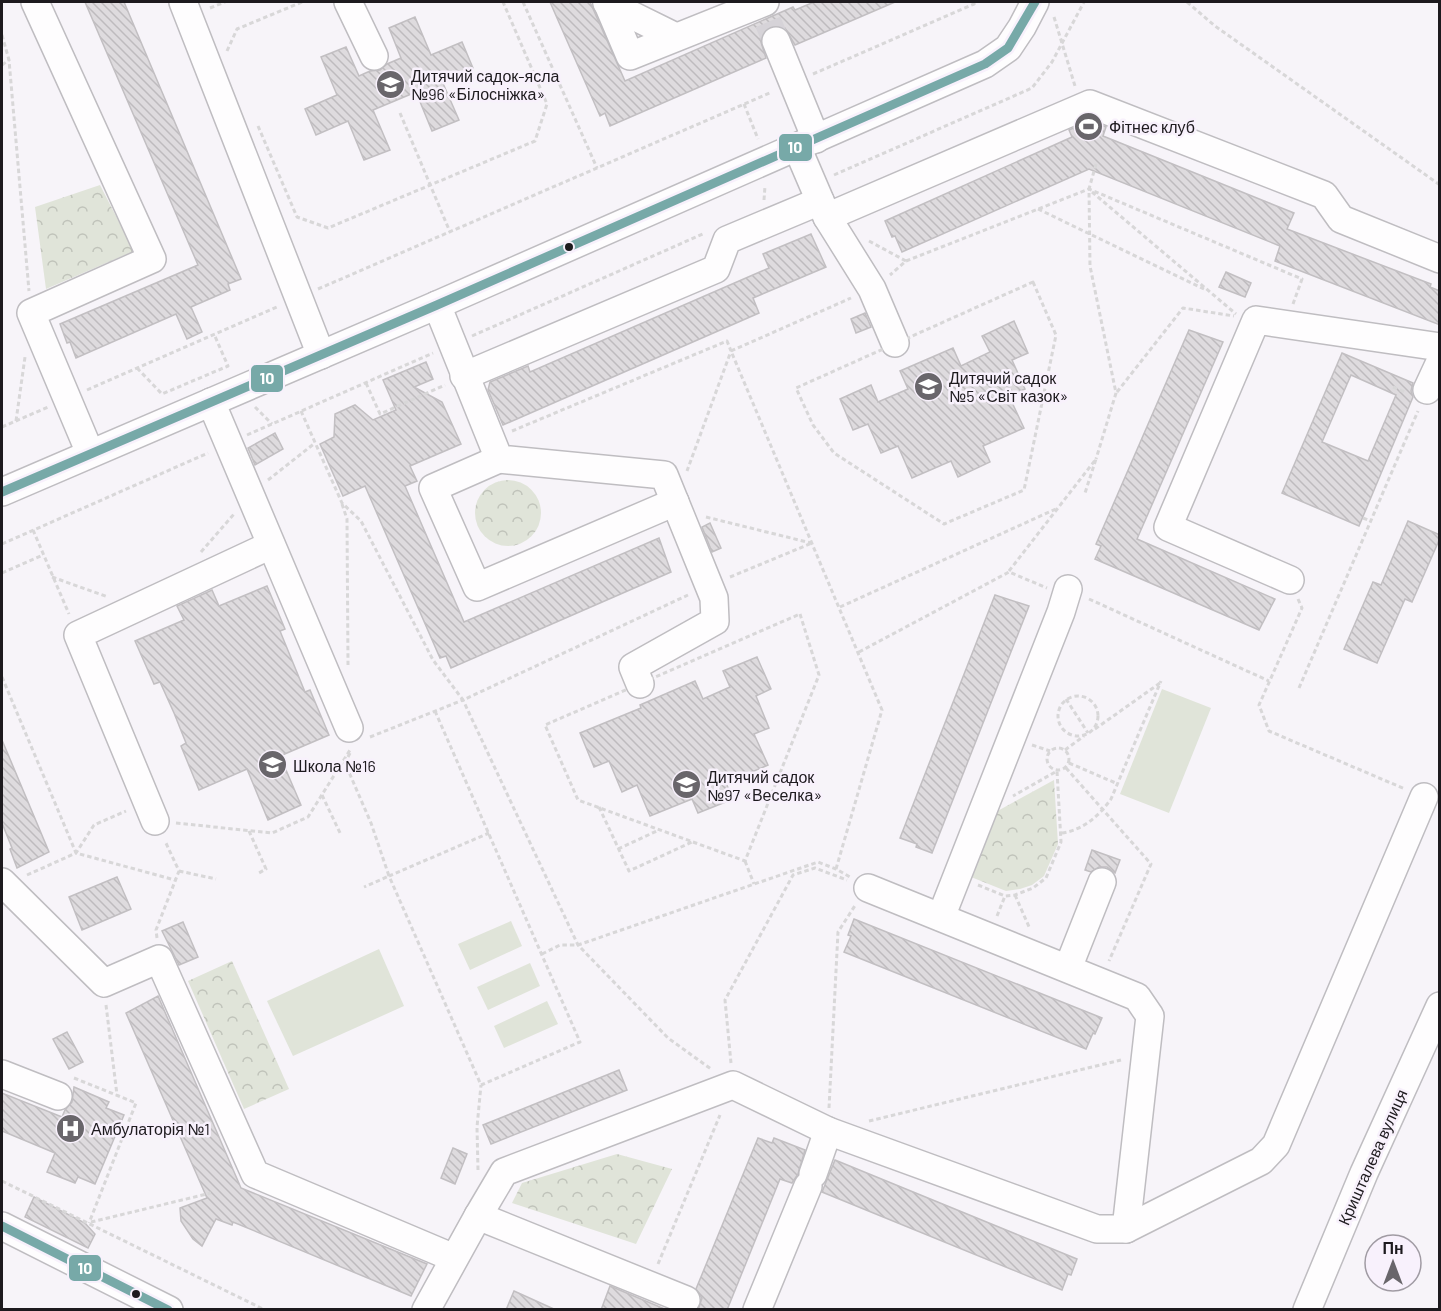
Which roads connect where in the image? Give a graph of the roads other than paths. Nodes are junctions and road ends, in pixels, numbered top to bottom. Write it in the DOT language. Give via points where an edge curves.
graph roads {
  1 [pos="35,2"];
  2 [pos="183,2"];
  3 [pos="348,2"];
  4 [pos="607,2"];
  5 [pos="1044,7"];
  6 [pos="767,17"];
  7 [pos="676,37"];
  8 [pos="374,56"];
  9 [pos="807,143"];
  10 [pos="820,201"];
  11 [pos="1440,259"];
  12 [pos="437,305"];
  13 [pos="895,343"];
  14 [pos="1440,347"];
  15 [pos="321,355"];
  16 [pos="1440,362"];
  17 [pos="465,376"];
  18 [pos="1427,390"];
  19 [pos="211,402"];
  20 [pos="495,449"];
  21 [pos="90,453"];
  22 [pos="2,492"];
  23 [pos="677,506"];
  24 [pos="271,545"];
  25 [pos="1290,580"];
  26 [pos="1068,589"];
  27 [pos="640,684"];
  28 [pos="357,734"];
  29 [pos="1424,797"];
  30 [pos="151,811"];
  31 [pos="1102,882"];
  32 [pos="3,883"];
  33 [pos="868,888"];
  34 [pos="941,917"];
  35 [pos="1068,968"];
  36 [pos="1440,1006"];
  37 [pos="2,1074"];
  38 [pos="58,1096"];
  39 [pos="828,1131"];
  40 [pos="478,1216"];
  41 [pos="2,1226"];
  42 [pos="1126,1229"];
  43 [pos="454,1258"];
  44 [pos="686,1300"];
  45 [pos="169,1310"];
  46 [pos="426,1310"];
  47 [pos="758,1310"];
  48 [pos="1307,1310"];
  1 -- 21 [label="street" via="152,259 31,313"];
  2 -- 15 [label="street"];
  3 -- 8 [label="street"];
  4 -- 7 [label="street"];
  4 -- 7 [label="street" via="630,56"];
  5 -- 9 [label="street" via="1022,27 1008,48 985,64"];
  6 -- 7 [label="street"];
  6 -- 9 [label="street" via="794,82"];
  9 -- 10 [label="street"];
  9 -- 12 [label="street"];
  10 -- 11 [label="street" via="1090,104 1324,195 1341,219"];
  10 -- 13 [label="street" via="872,289"];
  10 -- 17 [label="street" via="727,240 716,269"];
  12 -- 15 [label="street"];
  12 -- 17 [label="street"];
  14 -- 25 [label="street" via="1256,320 1168,527"];
  15 -- 19 [label="street"];
  16 -- 18 [label="street"];
  17 -- 20 [label="street"];
  19 -- 21 [label="street"];
  19 -- 24 [label="street"];
  20 -- 23 [label="street" via="664,475"];
  20 -- 23 [label="street" via="433,488 477,587"];
  21 -- 22 [label="street"];
  23 -- 27 [label="street" via="714,598 714,621 633,667"];
  24 -- 28 [label="street"];
  24 -- 30 [label="street" via="78,635"];
  26 -- 34 [label="street"];
  29 -- 42 [label="street" via="1276,1145 1261,1161"];
  31 -- 35 [label="street"];
  32 -- 43 [label="street" via="104,983 159,959 255,1174"];
  33 -- 34 [label="street"];
  34 -- 35 [label="street"];
  35 -- 42 [label="street" via="1137,997 1149,1016"];
  36 -- 48 [label="street, Кришталева вулиця"];
  37 -- 38 [label="street"];
  39 -- 40 [label="street" via="733,1085 504,1172"];
  39 -- 42 [label="street" via="1097,1229"];
  39 -- 47 [label="street"];
  40 -- 43 [label="street"];
  40 -- 44 [label="street"];
  41 -- 45 [label="street"];
  43 -- 46 [label="street"];
}
